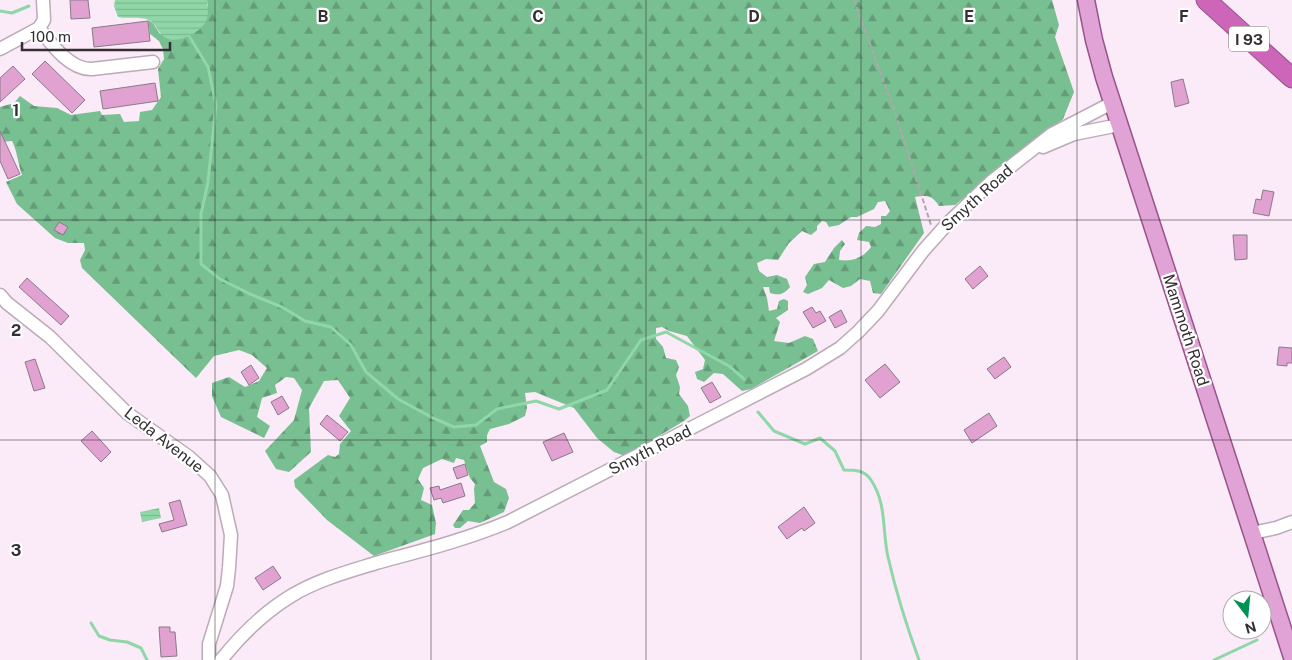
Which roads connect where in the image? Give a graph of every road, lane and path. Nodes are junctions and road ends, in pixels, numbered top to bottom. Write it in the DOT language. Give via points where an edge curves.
graph roads {
  1 [pos="44,0"];
  2 [pos="854,0"];
  3 [pos="1086,0"];
  4 [pos="1206,0"];
  5 [pos="39,28"];
  6 [pos="0,49"];
  7 [pos="153,62"];
  8 [pos="1292,78"];
  9 [pos="1112,103"];
  10 [pos="1119,125"];
  11 [pos="1025,156"];
  12 [pos="935,237"];
  13 [pos="0,295"];
  14 [pos="1292,522"];
  15 [pos="1252,533"];
  16 [pos="1292,657"];
  17 [pos="209,660"];
  18 [pos="221,660"];
  1 -- 5 [label="street" via="44,20"];
  2 -- 12 [label="path"];
  3 -- 9 [label="main road, Mammoth Road"];
  4 -- 8 [label="highway, I 93"];
  5 -- 6 [label="street"];
  5 -- 7 [label="street" via="77,67"];
  9 -- 10 [label="main road, Mammoth Road"];
  9 -- 11 [label="street, Smyth Road" via="1052,134"];
  10 -- 11 [label="street, Smyth Road" via="1074,134"];
  10 -- 15 [label="main road, Mammoth Road"];
  11 -- 12 [label="street, Smyth Road" via="975,196"];
  12 -- 18 [label="street, Smyth Road" via="878,311 850,340 818,362 508,522 344,573 292,595 255,622"];
  13 -- 17 [label="street, Leda Avenue" via="61,347 128,413 189,457 210,476 222,495 230,535 229,568 227,586 209,644"];
  14 -- 15 [label="street"];
  15 -- 16 [label="main road, Mammoth Road"];
}
